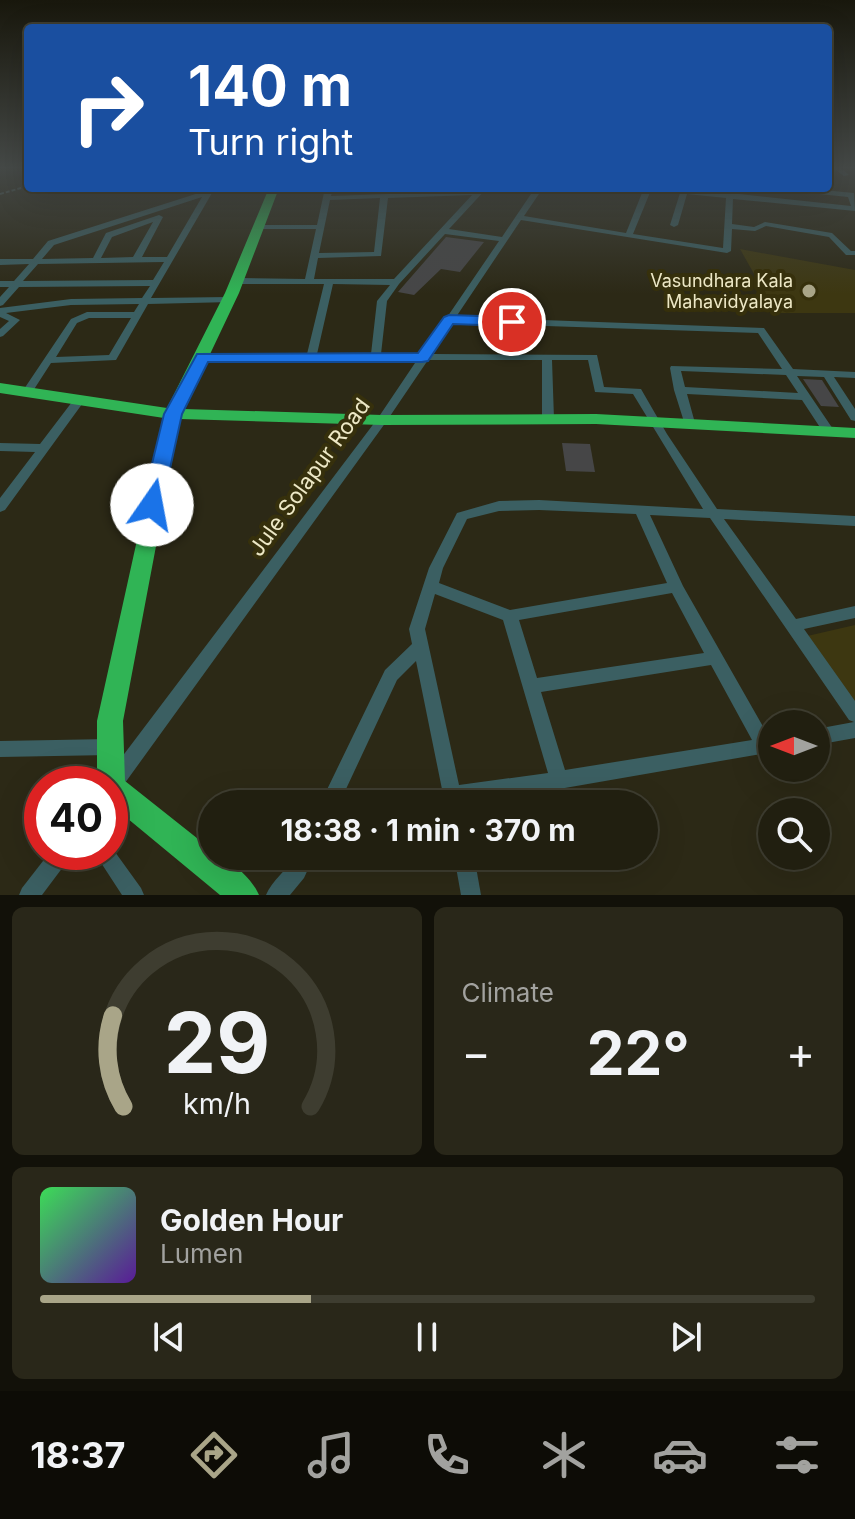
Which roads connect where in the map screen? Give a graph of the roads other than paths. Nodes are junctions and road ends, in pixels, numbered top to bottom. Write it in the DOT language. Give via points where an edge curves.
graph roads {
  1 [pos="155,210"];
  2 [pos="198,210"];
  3 [pos="265,210"];
  4 [pos="325,210"];
  5 [pos="383,210"];
  6 [pos="463,210"];
  7 [pos="525,210"];
  8 [pos="641,210"];
  9 [pos="678,210"];
  10 [pos="729,210"];
  11 [pos="520,218"];
  12 [pos="674,225"];
  13 [pos="728,226"];
  14 [pos="257,227"];
  15 [pos="321,227"];
  16 [pos="443,231"];
  17 [pos="629,235"];
  18 [pos="505,240"];
  19 [pos="855,253"];
  20 [pos="314,256"];
  21 [pos="169,259"];
  22 [pos="96,260"];
  23 [pos="136,260"];
  24 [pos="37,261"];
  25 [pos="0,262"];
  26 [pos="238,281"];
  27 [pos="309,281"];
  28 [pos="329,281"];
  29 [pos="396,282"];
  30 [pos="155,283"];
  31 [pos="0,284"];
  32 [pos="16,284"];
  33 [pos="145,300"];
  34 [pos="229,300"];
  35 [pos="0,303"];
  36 [pos="0,312"];
  37 [pos="134,315"];
  38 [pos="449,320"];
  39 [pos="0,334"];
  40 [pos="203,357"];
  41 [pos="311,357"];
  42 [pos="376,357"];
  43 [pos="422,357"];
  44 [pos="547,357"];
  45 [pos="48,360"];
  46 [pos="790,373"];
  47 [pos="827,374"];
  48 [pos="855,375"];
  49 [pos="0,388"];
  50 [pos="679,390"];
  51 [pos="27,392"];
  52 [pos="804,397"];
  53 [pos="79,400"];
  54 [pos="173,414"];
  55 [pos="855,418"];
  56 [pos="548,419"];
  57 [pos="382,420"];
  58 [pos="654,422"];
  59 [pos="689,423"];
  60 [pos="829,432"];
  61 [pos="855,433"];
  62 [pos="0,447"];
  63 [pos="43,448"];
  64 [pos="4,495"];
  65 [pos="0,507"];
  66 [pos="640,509"];
  67 [pos="710,512"];
  68 [pos="855,521"];
  69 [pos="431,586"];
  70 [pos="676,587"];
  71 [pos="855,612"];
  72 [pos="510,616"];
  73 [pos="795,625"];
  74 [pos="421,646"];
  75 [pos="716,658"];
  76 [pos="530,686"];
  77 [pos="855,715"];
  78 [pos="758,728"];
  79 [pos="855,730"];
  80 [pos="830,734"];
  81 [pos="110,747"];
  82 [pos="758,747"];
  83 [pos="0,749"];
  84 [pos="110,766"];
  85 [pos="127,766"];
  86 [pos="559,780"];
  87 [pos="336,790"];
  88 [pos="452,790"];
  89 [pos="506,790"];
  90 [pos="128,801"];
  91 [pos="48,870"];
  92 [pos="117,870"];
  93 [pos="297,870"];
  94 [pos="467,870"];
  95 [pos="29,895"];
  96 [pos="134,895"];
  97 [pos="244,895"];
  98 [pos="276,895"];
  99 [pos="471,895"];
  1 -- 24 [label="street" via="51,243"];
  2 -- 21 [label="street"];
  3 -- 14 [label="street"];
  4 -- 15 [label="street"];
  5 -- 20 [label="street" via="378,254"];
  6 -- 16 [label="street"];
  7 -- 11 [label="street, Jule Solapur Road"];
  8 -- 17 [label="street"];
  9 -- 12 [label="street"];
  10 -- 13 [label="street"];
  11 -- 17 [label="street"];
  11 -- 18 [label="street, Jule Solapur Road"];
  13 -- 17 [label="street" via="727,251"];
  13 -- 19 [label="street" via="755,229 765,224 832,235"];
  14 -- 15 [label="street"];
  14 -- 26 [label="street"];
  15 -- 20 [label="street"];
  16 -- 18 [label="street"];
  16 -- 29 [label="street"];
  18 -- 38 [label="street, Jule Solapur Road"];
  20 -- 27 [label="street"];
  21 -- 23 [label="street"];
  21 -- 30 [label="street"];
  22 -- 23 [label="street"];
  22 -- 23 [label="street" via="109,235 159,217"];
  22 -- 24 [label="street"];
  24 -- 25 [label="street"];
  24 -- 32 [label="street"];
  26 -- 27 [label="street"];
  26 -- 34 [label="street"];
  27 -- 28 [label="street"];
  28 -- 29 [label="street"];
  28 -- 41 [label="street"];
  29 -- 42 [label="street" via="382,301"];
  30 -- 32 [label="street"];
  30 -- 33 [label="street"];
  31 -- 32 [label="street"];
  32 -- 35 [label="street"];
  33 -- 34 [label="street"];
  33 -- 36 [label="street" via="71,302"];
  33 -- 37 [label="street"];
  34 -- 40 [label="street"];
  36 -- 39 [label="street" via="15,320"];
  37 -- 45 [label="street" via="87,315 74,321"];
  37 -- 45 [label="street" via="112,358"];
  38 -- 43 [label="street, Jule Solapur Road"];
  38 -- 46 [label="street" via="761,330"];
  40 -- 41 [label="street"];
  40 -- 54 [label="street"];
  41 -- 42 [label="street"];
  42 -- 43 [label="street"];
  43 -- 44 [label="street"];
  43 -- 57 [label="street, Jule Solapur Road"];
  44 -- 56 [label="street"];
  44 -- 58 [label="street" via="593,357 599,390 637,391"];
  45 -- 51 [label="street"];
  46 -- 47 [label="street"];
  46 -- 50 [label="street" via="675,368"];
  46 -- 52 [label="street"];
  47 -- 48 [label="street"];
  47 -- 55 [label="street"];
  49 -- 51 [label="street"];
  50 -- 52 [label="street"];
  50 -- 59 [label="street"];
  51 -- 53 [label="street"];
  52 -- 60 [label="street"];
  53 -- 54 [label="street"];
  53 -- 63 [label="street"];
  54 -- 57 [label="street"];
  54 -- 81 [label="street" via="110,721"];
  56 -- 57 [label="street"];
  56 -- 58 [label="street"];
  57 -- 85 [label="street, Jule Solapur Road"];
  58 -- 59 [label="street"];
  58 -- 67 [label="street"];
  59 -- 60 [label="street"];
  60 -- 61 [label="street"];
  62 -- 63 [label="street"];
  63 -- 64 [label="street"];
  64 -- 65 [label="street"];
  66 -- 67 [label="street"];
  66 -- 69 [label="street" via="499,506 462,516"];
  66 -- 70 [label="street"];
  67 -- 68 [label="street"];
  67 -- 73 [label="street"];
  69 -- 72 [label="street"];
  69 -- 74 [label="street" via="417,629"];
  70 -- 72 [label="street"];
  70 -- 75 [label="street"];
  71 -- 73 [label="street"];
  72 -- 76 [label="street"];
  73 -- 77 [label="street"];
  74 -- 87 [label="street" via="391,675"];
  74 -- 88 [label="street"];
  75 -- 76 [label="street"];
  75 -- 78 [label="street"];
  76 -- 86 [label="street"];
  79 -- 80 [label="street"];
  81 -- 83 [label="street"];
  81 -- 84 [label="street"];
  82 -- 86 [label="street"];
  86 -- 89 [label="street"];
  90 -- 97 [label="street"];
  91 -- 95 [label="street"];
  92 -- 96 [label="street"];
  93 -- 98 [label="street"];
  94 -- 99 [label="street"];
}
